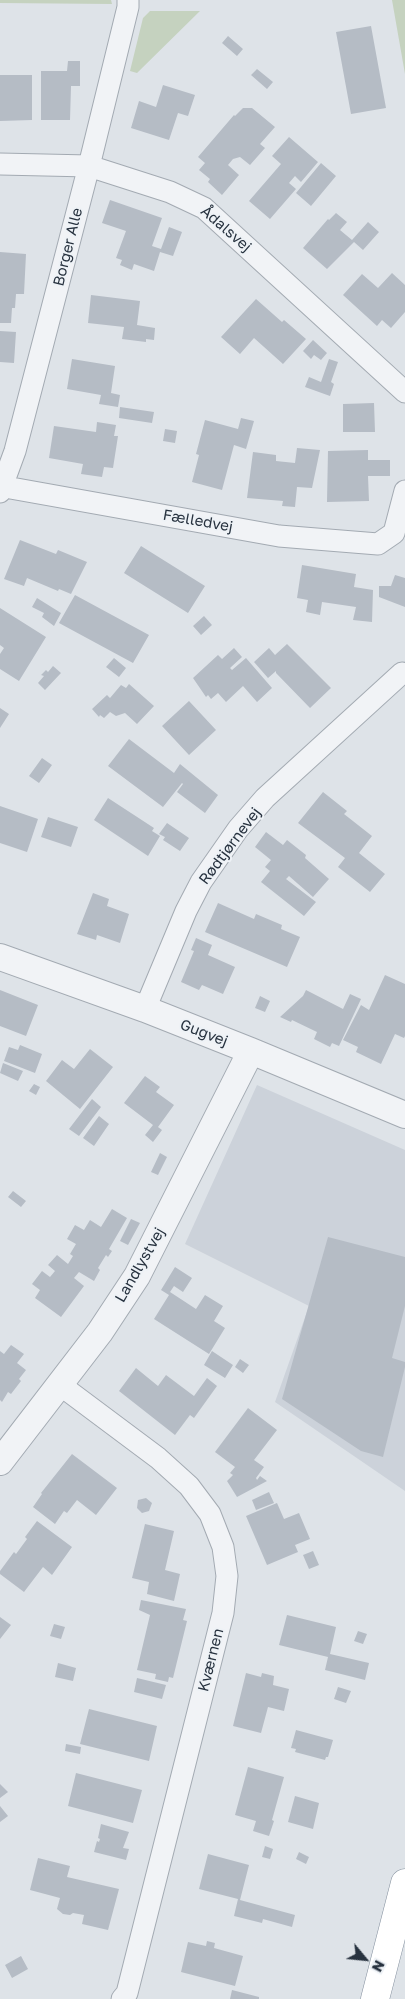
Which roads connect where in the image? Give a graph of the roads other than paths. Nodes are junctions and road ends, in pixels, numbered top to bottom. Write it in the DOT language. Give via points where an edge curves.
graph roads {
  1 [pos="128,0"];
  2 [pos="0,164"];
  3 [pos="89,166"];
  4 [pos="405,392"];
  5 [pos="1,488"];
  6 [pos="405,491"];
  7 [pos="402,673"];
  8 [pos="0,957"];
  9 [pos="144,1009"];
  10 [pos="250,1051"];
  11 [pos="405,1115"];
  12 [pos="59,1384"];
  13 [pos="0,1462"];
  14 [pos="405,1883"];
  15 [pos="122,1999"];
  16 [pos="375,1999"];
  1 -- 3 [label="street, Borger Alle"];
  2 -- 3 [label="street, Ådalsvej"];
  3 -- 4 [label="street, Ådalsvej" via="170,192 204,208"];
  3 -- 5 [label="street, Borger Alle" via="15,452"];
  5 -- 6 [label="street, Fælledvej" via="279,536 378,544 394,533"];
  7 -- 9 [label="street, Rødtjørnevej" via="265,798 238,829 197,889"];
  8 -- 9 [label="street, Gugvej"];
  9 -- 10 [label="street, Gugvej"];
  10 -- 11 [label="street, Gugvej"];
  10 -- 12 [label="street, Landlystvej" via="137,1276 100,1332"];
  12 -- 13 [label="street, Landlystvej"];
  12 -- 15 [label="street, Kværnen" via="158,1458 189,1486 210,1514 223,1547 227,1576 222,1613 127,1993"];
  14 -- 16 [label="highway"];
}
